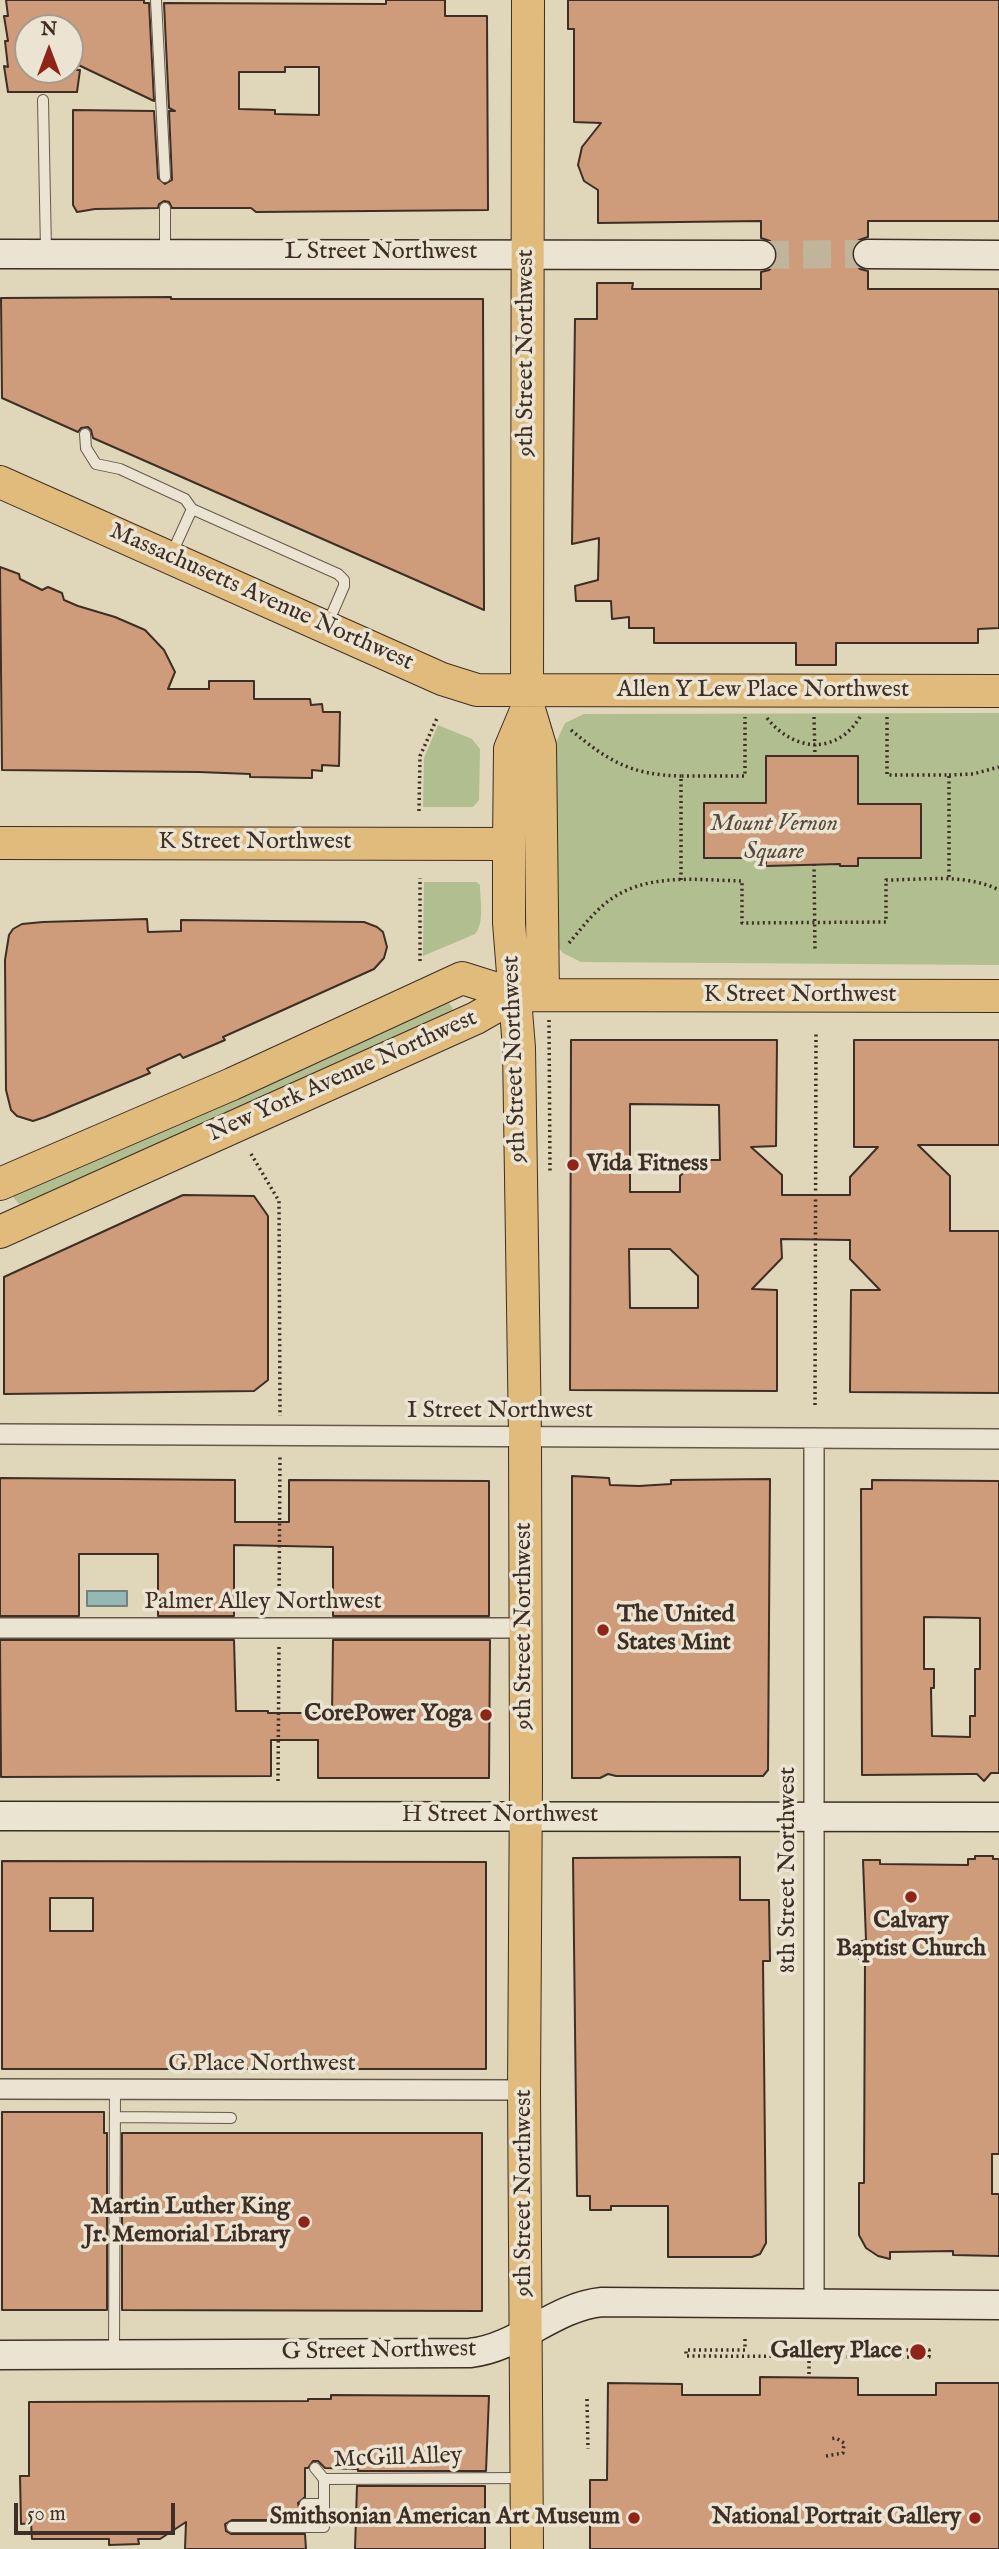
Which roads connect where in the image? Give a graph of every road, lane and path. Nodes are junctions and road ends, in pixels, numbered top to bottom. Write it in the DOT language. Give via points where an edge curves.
graph roads {
  1 [pos="156,0"];
  2 [pos="528,0"];
  3 [pos="43,100"];
  4 [pos="165,177"];
  5 [pos="165,208"];
  6 [pos="527,253"];
  7 [pos="0,254"];
  8 [pos="46,254"];
  9 [pos="165,254"];
  10 [pos="868,254"];
  11 [pos="761,255"];
  12 [pos="999,255"];
  13 [pos="85,435"];
  14 [pos="0,482"];
  15 [pos="192,509"];
  16 [pos="170,557"];
  17 [pos="326,627"];
  18 [pos="999,691"];
  19 [pos="527,698"];
  20 [pos="438,716"];
  21 [pos="745,717"];
  22 [pos="767,717"];
  23 [pos="814,717"];
  24 [pos="860,717"];
  25 [pos="887,717"];
  26 [pos="571,730"];
  27 [pos="814,745"];
  28 [pos="815,756"];
  29 [pos="999,767"];
  30 [pos="949,775"];
  31 [pos="681,776"];
  32 [pos="419,811"];
  33 [pos="0,843"];
  34 [pos="509,844"];
  35 [pos="814,864"];
  36 [pos="420,878"];
  37 [pos="949,879"];
  38 [pos="681,880"];
  39 [pos="999,890"];
  40 [pos="814,922"];
  41 [pos="568,944"];
  42 [pos="815,952"];
  43 [pos="420,961"];
  44 [pos="530,995"];
  45 [pos="999,996"];
  46 [pos="816,1034"];
  47 [pos="251,1154"];
  48 [pos="0,1184"];
  49 [pos="0,1231"];
  50 [pos="815,1405"];
  51 [pos="280,1426"];
  52 [pos="0,1434"];
  53 [pos="525,1437"];
  54 [pos="814,1438"];
  55 [pos="999,1438"];
  56 [pos="0,1628"];
  57 [pos="526,1628"];
  58 [pos="0,1816"];
  59 [pos="526,1816"];
  60 [pos="813,1816"];
  61 [pos="999,1817"];
  62 [pos="0,2089"];
  63 [pos="115,2089"];
  64 [pos="524,2090"];
  65 [pos="115,2117"];
  66 [pos="231,2118"];
  67 [pos="814,2303"];
  68 [pos="999,2305"];
  69 [pos="526,2331"];
  70 [pos="746,2339"];
  71 [pos="809,2339"];
  72 [pos="869,2339"];
  73 [pos="114,2354"];
  74 [pos="0,2355"];
  75 [pos="809,2356"];
  76 [pos="809,2377"];
  77 [pos="587,2399"];
  78 [pos="829,2439"];
  79 [pos="588,2449"];
  80 [pos="826,2456"];
  81 [pos="315,2468"];
  82 [pos="527,2477"];
  83 [pos="324,2479"];
  84 [pos="304,2504"];
  85 [pos="324,2504"];
  86 [pos="232,2527"];
  87 [pos="527,2549"];
  1 -- 4 [label="lane"];
  2 -- 6 [label="main road, 9th Street Northwest"];
  3 -- 8 [label="lane"];
  5 -- 9 [label="lane"];
  6 -- 9 [label="street, L Street Northwest"];
  6 -- 11 [label="street, L Street Northwest"];
  6 -- 19 [label="main road, 9th Street Northwest"];
  7 -- 8 [label="street, L Street Northwest"];
  8 -- 9 [label="street, L Street Northwest"];
  10 -- 12 [label="street"];
  13 -- 15 [label="lane" via="86,448 96,464 120,469 184,499"];
  14 -- 16 [label="main road, Massachusetts Avenue Northwest"];
  15 -- 16 [label="lane"];
  15 -- 17 [label="lane" via="344,580"];
  16 -- 17 [label="main road, Massachusetts Avenue Northwest"];
  17 -- 19 [label="main road, Massachusetts Avenue Northwest" via="467,688"];
  18 -- 19 [label="main road, Allen Y Lew Place Northwest"];
  19 -- 34 [label="main road, 9th Street Northwest" via="510,748"];
  19 -- 44 [label="main road, 9th Street Northwest" via="540,746"];
  20 -- 32 [label="path" via="419,757"];
  21 -- 31 [label="path" via="745,776"];
  22 -- 27 [label="path" via="786,737"];
  23 -- 27 [label="path"];
  24 -- 27 [label="path" via="844,737"];
  25 -- 30 [label="path" via="887,775"];
  26 -- 31 [label="path" via="622,766"];
  27 -- 28 [label="path"];
  29 -- 30 [label="path"];
  30 -- 37 [label="path"];
  31 -- 38 [label="path"];
  33 -- 34 [label="main road, K Street Northwest"];
  34 -- 44 [label="main road, 9th Street Northwest" via="509,923"];
  35 -- 40 [label="path"];
  36 -- 43 [label="path"];
  37 -- 39 [label="path"];
  37 -- 40 [label="path" via="886,880 886,922"];
  38 -- 40 [label="path" via="742,881 742,923"];
  38 -- 41 [label="path" via="649,882 621,893 597,911"];
  40 -- 42 [label="path"];
  44 -- 45 [label="main road, K Street Northwest"];
  44 -- 48 [label="main road, New York Avenue Northwest" via="462,978"];
  44 -- 49 [label="main road, New York Avenue Northwest"];
  44 -- 53 [label="main road, 9th Street Northwest" via="520,1095"];
  46 -- 50 [label="path"];
  47 -- 51 [label="path" via="279,1201"];
  52 -- 53 [label="street, I Street Northwest"];
  53 -- 54 [label="street, I Street Northwest"];
  53 -- 57 [label="main road, 9th Street Northwest"];
  54 -- 55 [label="street, I Street Northwest"];
  54 -- 60 [label="street, 8th Street Northwest"];
  56 -- 57 [label="street, Palmer Alley Northwest"];
  57 -- 59 [label="main road, 9th Street Northwest"];
  58 -- 59 [label="street, H Street Northwest"];
  59 -- 60 [label="street, H Street Northwest"];
  59 -- 64 [label="main road, 9th Street Northwest"];
  60 -- 61 [label="street, H Street Northwest"];
  60 -- 67 [label="street, 8th Street Northwest"];
  62 -- 63 [label="street, G Place Northwest"];
  63 -- 64 [label="street, G Place Northwest"];
  63 -- 65 [label="lane"];
  64 -- 69 [label="main road, 9th Street Northwest"];
  65 -- 66 [label="lane"];
  65 -- 73 [label="lane"];
  67 -- 68 [label="street, G Street Northwest"];
  67 -- 69 [label="street, G Street Northwest" via="594,2303 574,2307"];
  69 -- 73 [label="street, G Street Northwest" via="470,2353"];
  69 -- 82 [label="main road, 9th Street Northwest"];
  70 -- 75 [label="path" via="746,2350 686,2350 686,2356"];
  71 -- 75 [label="path"];
  72 -- 75 [label="path" via="869,2350 929,2350 929,2357"];
  73 -- 74 [label="street, G Street Northwest"];
  75 -- 76 [label="path"];
  77 -- 79 [label="path"];
  78 -- 80 [label="path" via="836,2438 845,2447 843,2453"];
  81 -- 83 [label="lane"];
  82 -- 83 [label="lane, McGill Alley"];
  82 -- 87 [label="main road, 9th Street Northwest"];
  83 -- 85 [label="lane, McGill Alley"];
  84 -- 85 [label="lane"];
  85 -- 86 [label="lane, McGill Alley" via="324,2527"];
}
